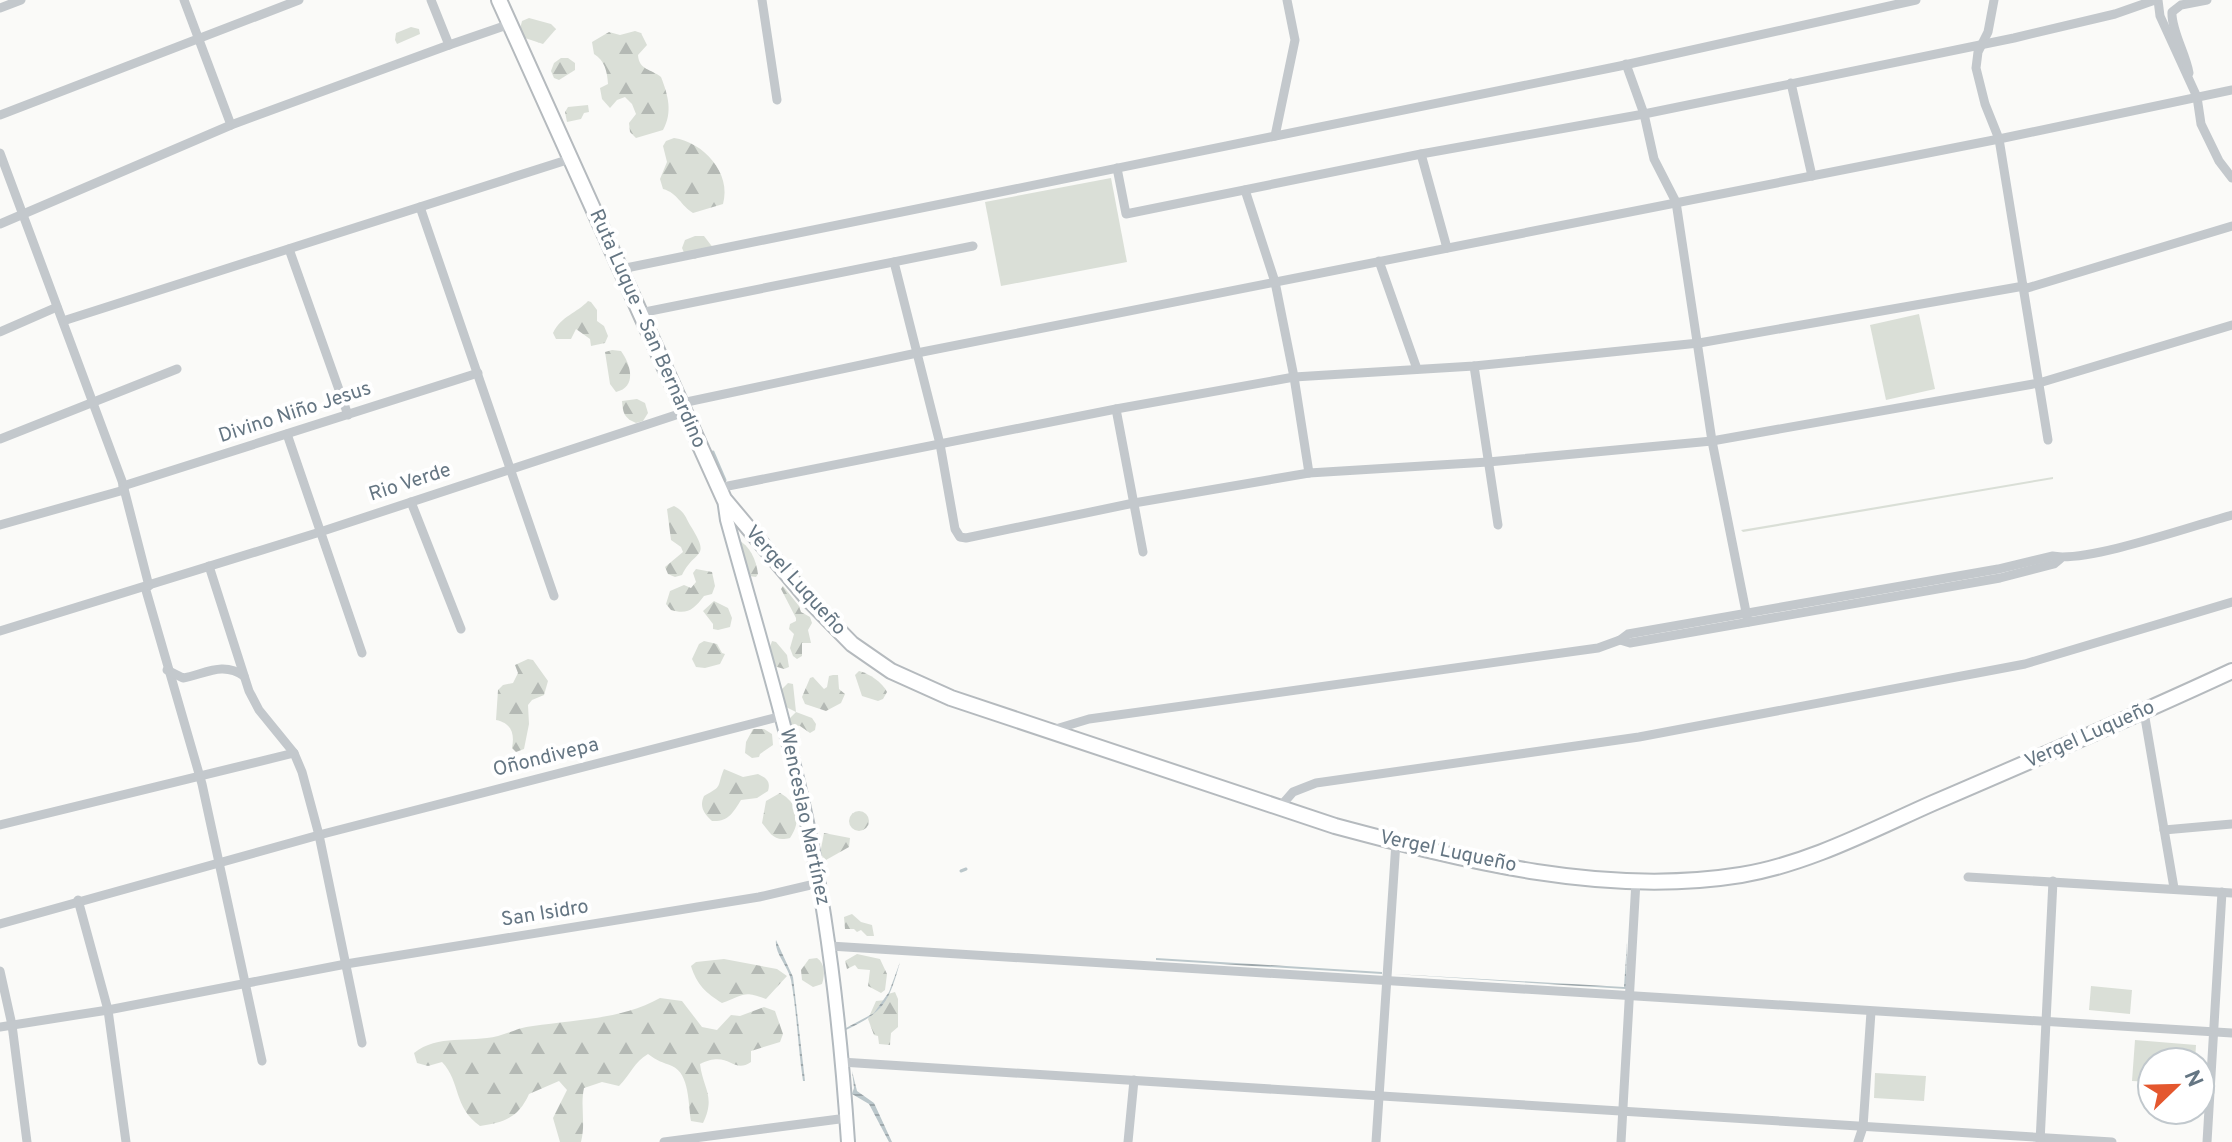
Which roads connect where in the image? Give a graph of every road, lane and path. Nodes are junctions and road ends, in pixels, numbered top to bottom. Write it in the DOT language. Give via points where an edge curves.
graph roads {
  1 [pos="21,0"];
  2 [pos="184,0"];
  3 [pos="299,0"];
  4 [pos="431,0"];
  5 [pos="499,0"];
  6 [pos="762,0"];
  7 [pos="1287,0"];
  8 [pos="1916,0"];
  9 [pos="1994,0"];
  10 [pos="2156,0"];
  11 [pos="2207,0"];
  12 [pos="0,8"];
  13 [pos="510,24"];
  14 [pos="2169,26"];
  15 [pos="198,39"];
  16 [pos="449,45"];
  17 [pos="1982,45"];
  18 [pos="1626,64"];
  19 [pos="1791,83"];
  20 [pos="2232,90"];
  21 [pos="2197,97"];
  22 [pos="777,100"];
  23 [pos="1644,114"];
  24 [pos="0,115"];
  25 [pos="231,125"];
  26 [pos="1275,136"];
  27 [pos="1999,139"];
  28 [pos="0,153"];
  29 [pos="1421,154"];
  30 [pos="570,159"];
  31 [pos="1117,168"];
  32 [pos="1812,176"];
  33 [pos="2232,178"];
  34 [pos="1245,190"];
  35 [pos="1676,202"];
  36 [pos="420,207"];
  37 [pos="23,214"];
  38 [pos="0,224"];
  39 [pos="2232,226"];
  40 [pos="973,246"];
  41 [pos="1447,248"];
  42 [pos="289,249"];
  43 [pos="1379,261"];
  44 [pos="894,262"];
  45 [pos="621,269"];
  46 [pos="1275,282"];
  47 [pos="2024,287"];
  48 [pos="57,307"];
  49 [pos="640,313"];
  50 [pos="63,321"];
  51 [pos="2232,325"];
  52 [pos="0,332"];
  53 [pos="1699,343"];
  54 [pos="917,353"];
  55 [pos="1474,366"];
  56 [pos="177,369"];
  57 [pos="1417,369"];
  58 [pos="478,373"];
  59 [pos="1294,377"];
  60 [pos="2039,383"];
  61 [pos="92,401"];
  62 [pos="684,408"];
  63 [pos="1116,409"];
  64 [pos="348,415"];
  65 [pos="287,434"];
  66 [pos="0,439"];
  67 [pos="2048,440"];
  68 [pos="1712,441"];
  69 [pos="940,444"];
  70 [pos="1488,462"];
  71 [pos="510,469"];
  72 [pos="1309,473"];
  73 [pos="124,488"];
  74 [pos="721,494"];
  75 [pos="411,502"];
  76 [pos="1134,503"];
  77 [pos="2232,515"];
  78 [pos="0,525"];
  79 [pos="1498,525"];
  80 [pos="320,532"];
  81 [pos="1143,552"];
  82 [pos="209,566"];
  83 [pos="147,586"];
  84 [pos="554,596"];
  85 [pos="2232,602"];
  86 [pos="1748,618"];
  87 [pos="461,629"];
  88 [pos="0,631"];
  89 [pos="362,653"];
  90 [pos="167,670"];
  91 [pos="2232,671"];
  92 [pos="244,676"];
  93 [pos="2144,712"];
  94 [pos="782,716"];
  95 [pos="1049,731"];
  96 [pos="294,753"];
  97 [pos="200,776"];
  98 [pos="1279,808"];
  99 [pos="2232,824"];
  100 [pos="0,825"];
  101 [pos="2164,830"];
  102 [pos="319,835"];
  103 [pos="1396,842"];
  104 [pos="221,863"];
  105 [pos="1968,877"];
  106 [pos="1636,881"];
  107 [pos="2053,881"];
  108 [pos="819,883"];
  109 [pos="2174,888"];
  110 [pos="2227,892"];
  111 [pos="78,900"];
  112 [pos="0,924"];
  113 [pos="830,946"];
  114 [pos="346,964"];
  115 [pos="0,971"];
  116 [pos="1387,982"];
  117 [pos="245,983"];
  118 [pos="1630,997"];
  119 [pos="108,1010"];
  120 [pos="1871,1012"];
  121 [pos="2046,1022"];
  122 [pos="12,1025"];
  123 [pos="0,1027"];
  124 [pos="2214,1032"];
  125 [pos="2232,1033"];
  126 [pos="362,1043"];
  127 [pos="262,1061"];
  128 [pos="841,1062"];
  129 [pos="1134,1080"];
  130 [pos="1380,1096"];
  131 [pos="1623,1111"];
  132 [pos="847,1118"];
  133 [pos="1863,1127"];
  134 [pos="1939,1137"];
  135 [pos="2040,1140"];
  136 [pos="27,1142"];
  137 [pos="126,1142"];
  138 [pos="664,1142"];
  139 [pos="848,1142"];
  140 [pos="1128,1142"];
  141 [pos="1376,1142"];
  142 [pos="1621,1142"];
  143 [pos="1858,1142"];
  144 [pos="2112,1142"];
  145 [pos="2207,1142"];
  1 -- 12 [label="street"];
  2 -- 15 [label="street"];
  3 -- 15 [label="street"];
  4 -- 16 [label="street"];
  5 -- 13 [label="main road"];
  6 -- 22 [label="street"];
  7 -- 26 [label="street" via="1295,40"];
  8 -- 18 [label="street"];
  9 -- 17 [label="street"];
  10 -- 14 [label="street"];
  10 -- 17 [label="street"];
  11 -- 14 [label="street" via="2175,8"];
  13 -- 16 [label="street"];
  13 -- 30 [label="main road"];
  14 -- 21 [label="street"];
  15 -- 24 [label="street"];
  15 -- 25 [label="street"];
  16 -- 25 [label="street"];
  17 -- 19 [label="street"];
  17 -- 27 [label="street" via="1976,68"];
  18 -- 23 [label="street"];
  18 -- 26 [label="street"];
  19 -- 23 [label="street"];
  19 -- 32 [label="street"];
  20 -- 21 [label="street, Rio Verde"];
  21 -- 27 [label="street, Rio Verde"];
  21 -- 33 [label="street" via="2205,133"];
  23 -- 29 [label="street"];
  23 -- 35 [label="street" via="1654,159"];
  25 -- 37 [label="street"];
  26 -- 31 [label="street"];
  27 -- 32 [label="street, Rio Verde"];
  27 -- 47 [label="street"];
  28 -- 37 [label="street"];
  29 -- 34 [label="street"];
  29 -- 41 [label="street"];
  30 -- 36 [label="street"];
  30 -- 45 [label="main road, Ruta Luque - San Bernardino"];
  31 -- 34 [label="street" via="1126,214"];
  31 -- 45 [label="street"];
  32 -- 35 [label="street, Rio Verde"];
  34 -- 46 [label="street"];
  35 -- 41 [label="street, Rio Verde"];
  35 -- 53 [label="street"];
  36 -- 42 [label="street"];
  36 -- 58 [label="street"];
  37 -- 38 [label="street"];
  37 -- 48 [label="street"];
  39 -- 47 [label="street"];
  40 -- 44 [label="street"];
  41 -- 43 [label="street, Rio Verde"];
  42 -- 50 [label="street"];
  42 -- 64 [label="street"];
  43 -- 46 [label="street, Rio Verde"];
  43 -- 57 [label="street"];
  44 -- 49 [label="street"];
  44 -- 54 [label="street"];
  45 -- 49 [label="main road, Ruta Luque - San Bernardino"];
  46 -- 54 [label="street, Rio Verde"];
  46 -- 59 [label="street"];
  47 -- 53 [label="street"];
  47 -- 60 [label="street"];
  48 -- 50 [label="street"];
  48 -- 52 [label="street"];
  49 -- 62 [label="main road, Ruta Luque - San Bernardino"];
  50 -- 61 [label="street"];
  51 -- 60 [label="street"];
  53 -- 55 [label="street"];
  53 -- 68 [label="street"];
  54 -- 62 [label="street, Rio Verde"];
  54 -- 69 [label="street"];
  55 -- 57 [label="street"];
  55 -- 70 [label="street"];
  56 -- 61 [label="street"];
  57 -- 59 [label="street"];
  58 -- 64 [label="street, Divino Niño Jesus"];
  58 -- 71 [label="street"];
  59 -- 63 [label="street"];
  59 -- 72 [label="street"];
  60 -- 67 [label="street"];
  60 -- 68 [label="street"];
  61 -- 66 [label="street"];
  61 -- 73 [label="street"];
  62 -- 71 [label="street, Rio Verde"];
  62 -- 74 [label="main road, Ruta Luque - San Bernardino"];
  63 -- 69 [label="street"];
  63 -- 76 [label="street"];
  64 -- 65 [label="street, Divino Niño Jesus"];
  65 -- 73 [label="street, Divino Niño Jesus"];
  65 -- 80 [label="street"];
  68 -- 70 [label="street"];
  68 -- 86 [label="street"];
  69 -- 74 [label="street"];
  69 -- 76 [label="street" via="960,537"];
  70 -- 72 [label="street"];
  70 -- 79 [label="street"];
  71 -- 75 [label="street, Rio Verde"];
  71 -- 84 [label="street"];
  72 -- 76 [label="street"];
  73 -- 78 [label="street, Divino Niño Jesus"];
  73 -- 83 [label="street"];
  74 -- 94 [label="main road, Wenceslao Martínez"];
  74 -- 95 [label="main road, Vergel Luqueño" via="828,622 871,658 923,687"];
  75 -- 80 [label="street, Rio Verde"];
  75 -- 87 [label="street"];
  76 -- 81 [label="street"];
  77 -- 86 [label="street" via="2103,551 2052,556"];
  80 -- 82 [label="street, Rio Verde"];
  80 -- 89 [label="street"];
  82 -- 83 [label="street, Rio Verde"];
  82 -- 92 [label="street"];
  83 -- 88 [label="street, Rio Verde"];
  83 -- 90 [label="street"];
  85 -- 98 [label="street" via="2025,664 1639,737 1316,783 1293,792"];
  86 -- 95 [label="street" via="1628,634 1598,648 1089,719"];
  90 -- 92 [label="street" via="183,678 226,668"];
  90 -- 97 [label="street"];
  91 -- 93 [label="main road, Vergel Luqueño"];
  92 -- 96 [label="street" via="259,710"];
  93 -- 101 [label="street"];
  93 -- 106 [label="main road, Vergel Luqueño" via="1782,866 1727,877"];
  94 -- 102 [label="street, Oñondivepa"];
  94 -- 108 [label="main road, Wenceslao Martínez"];
  95 -- 98 [label="main road, Vergel Luqueño"];
  96 -- 97 [label="street"];
  96 -- 102 [label="street"];
  97 -- 100 [label="street"];
  97 -- 104 [label="street"];
  98 -- 103 [label="main road, Vergel Luqueño"];
  99 -- 101 [label="street"];
  101 -- 109 [label="street"];
  102 -- 104 [label="street, Oñondivepa"];
  102 -- 114 [label="street"];
  103 -- 106 [label="main road, Vergel Luqueño" via="1555,875"];
  103 -- 116 [label="street"];
  104 -- 111 [label="street, Oñondivepa"];
  104 -- 117 [label="street"];
  105 -- 107 [label="street"];
  106 -- 118 [label="street"];
  107 -- 109 [label="street"];
  107 -- 121 [label="street"];
  108 -- 113 [label="main road, Wenceslao Martínez"];
  108 -- 114 [label="street, San Isidro" via="751,899"];
  109 -- 110 [label="street"];
  110 -- 124 [label="street"];
  111 -- 112 [label="street, Oñondivepa"];
  111 -- 119 [label="street"];
  113 -- 116 [label="street"];
  113 -- 128 [label="main road, Wenceslao Martínez"];
  114 -- 117 [label="street, San Isidro"];
  114 -- 126 [label="street"];
  115 -- 122 [label="street"];
  116 -- 118 [label="street"];
  116 -- 130 [label="street"];
  117 -- 119 [label="street, San Isidro"];
  117 -- 127 [label="street"];
  118 -- 120 [label="street"];
  118 -- 131 [label="street"];
  119 -- 122 [label="street, San Isidro"];
  119 -- 137 [label="street"];
  120 -- 121 [label="street"];
  120 -- 133 [label="street"];
  121 -- 124 [label="street"];
  121 -- 135 [label="street"];
  122 -- 123 [label="street, San Isidro"];
  122 -- 136 [label="street"];
  124 -- 125 [label="street"];
  124 -- 145 [label="street"];
  128 -- 129 [label="street"];
  128 -- 132 [label="main road, Wenceslao Martínez"];
  129 -- 130 [label="street"];
  129 -- 140 [label="street"];
  130 -- 131 [label="street"];
  130 -- 141 [label="street"];
  131 -- 133 [label="street"];
  131 -- 142 [label="street"];
  132 -- 138 [label="street"];
  132 -- 139 [label="main road, Wenceslao Martínez"];
  133 -- 134 [label="street"];
  133 -- 143 [label="street"];
  134 -- 135 [label="street"];
  135 -- 144 [label="street"];
}
